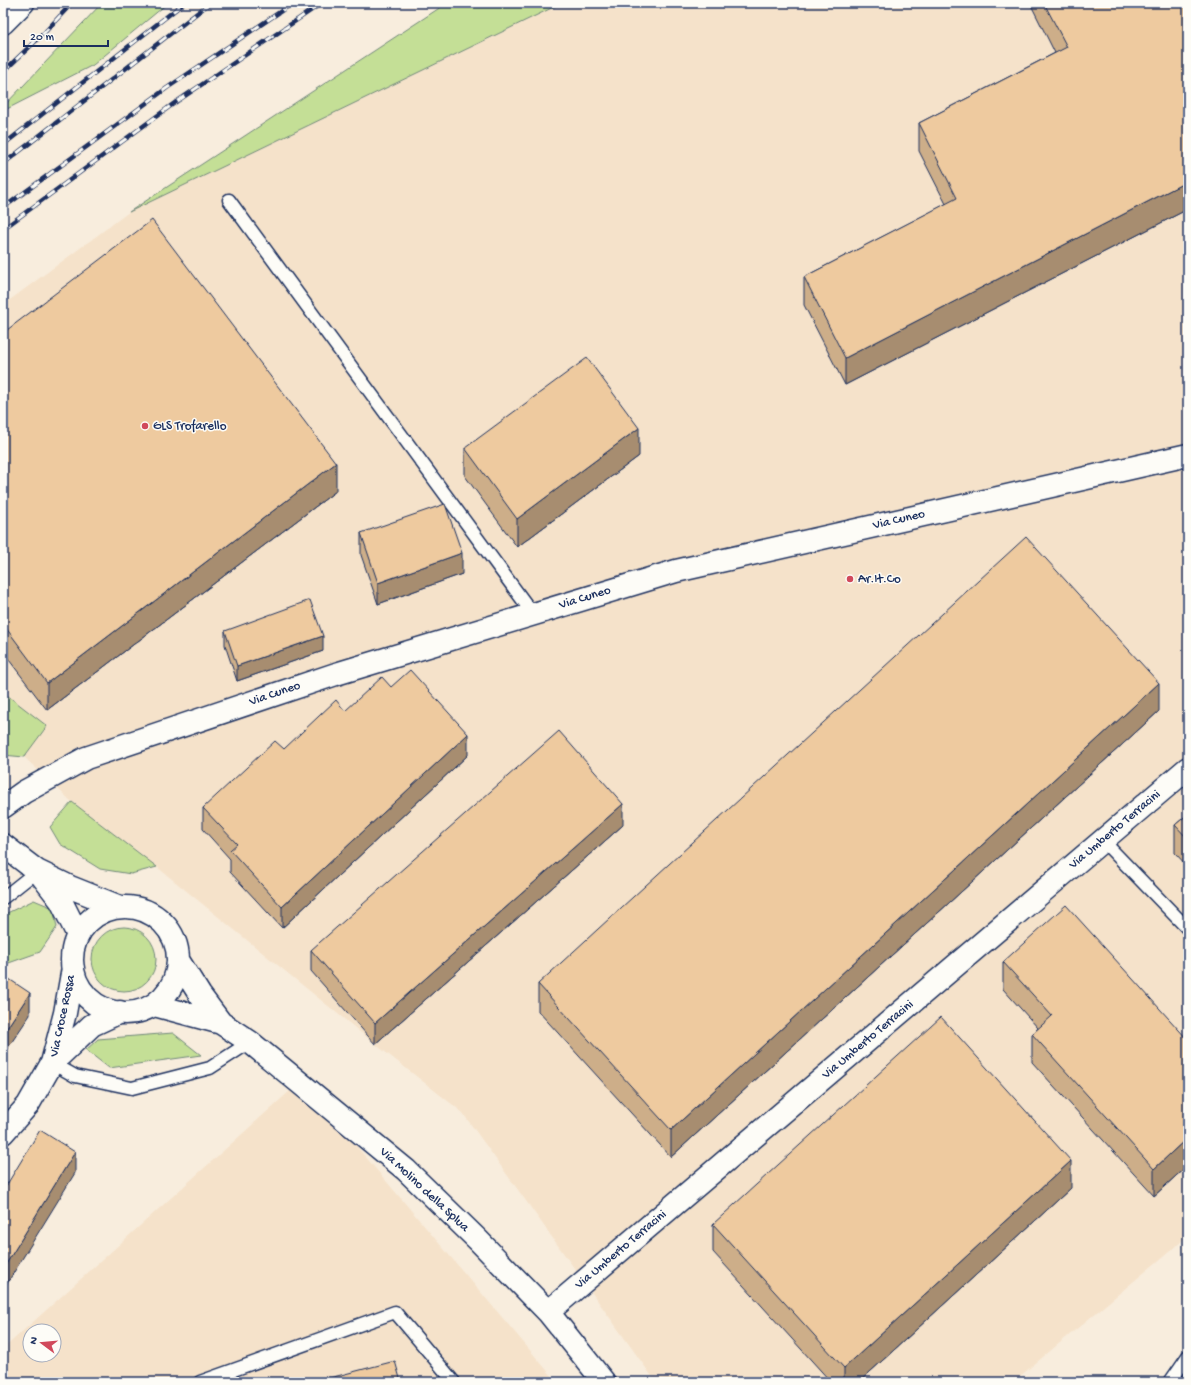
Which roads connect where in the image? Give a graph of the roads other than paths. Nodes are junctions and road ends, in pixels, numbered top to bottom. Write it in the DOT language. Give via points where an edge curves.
graph roads {
  1 [pos="23,3"];
  2 [pos="3,23"];
  3 [pos="229,200"];
  4 [pos="1188,455"];
  5 [pos="533,614"];
  6 [pos="1188,768"];
  7 [pos="3,807"];
  8 [pos="1103,840"];
  9 [pos="3,845"];
  10 [pos="37,871"];
  11 [pos="3,898"];
  12 [pos="120,907"];
  13 [pos="1188,929"];
  14 [pos="78,935"];
  15 [pos="178,960"];
  16 [pos="73,968"];
  17 [pos="154,1005"];
  18 [pos="120,1012"];
  19 [pos="221,1023"];
  20 [pos="250,1042"];
  21 [pos="52,1063"];
  22 [pos="3,1133"];
  23 [pos="548,1312"];
  24 [pos="1188,1356"];
  25 [pos="200,1382"];
  26 [pos="454,1382"];
  27 [pos="604,1382"];
  28 [pos="1170,1382"];
  1 -- 2 [label="street"];
  3 -- 5 [label="lane"];
  4 -- 5 [label="street, Via Cuneo" via="676,570"];
  5 -- 7 [label="street, Via Cuneo" via="336,674 86,758 24,792"];
  6 -- 8 [label="street, Via Umberto Terracini"];
  8 -- 13 [label="lane"];
  8 -- 23 [label="street, Via Umberto Terracini"];
  9 -- 10 [label="street"];
  10 -- 11 [label="lane"];
  10 -- 12 [label="street"];
  10 -- 14 [label="street" via="61,901"];
  12 -- 14 [label="street" via="103,912 88,922"];
  12 -- 15 [label="street" via="138,908 154,915 167,927 176,942"];
  14 -- 16 [label="street" via="73,951"];
  15 -- 17 [label="street" via="175,977 167,993"];
  15 -- 19 [label="street, Via Molino della Splua"];
  16 -- 18 [label="street" via="78,984 88,998 103,1008"];
  16 -- 21 [label="street, Via Croce Rossa"];
  17 -- 18 [label="street" via="138,1012"];
  17 -- 19 [label="street, Via Molino della Splua"];
  18 -- 21 [label="street, Via Croce Rossa" via="92,1025"];
  19 -- 20 [label="street, Via Molino della Splua"];
  20 -- 21 [label="lane" via="210,1068 132,1088 75,1076"];
  20 -- 23 [label="street, Via Molino della Splua" via="406,1170"];
  21 -- 22 [label="street, Via Croce Rossa" via="28,1105"];
  23 -- 27 [label="street, Via Molino della Splua"];
  24 -- 28 [label="lane"];
  25 -- 26 [label="lane" via="396,1312"];
}
